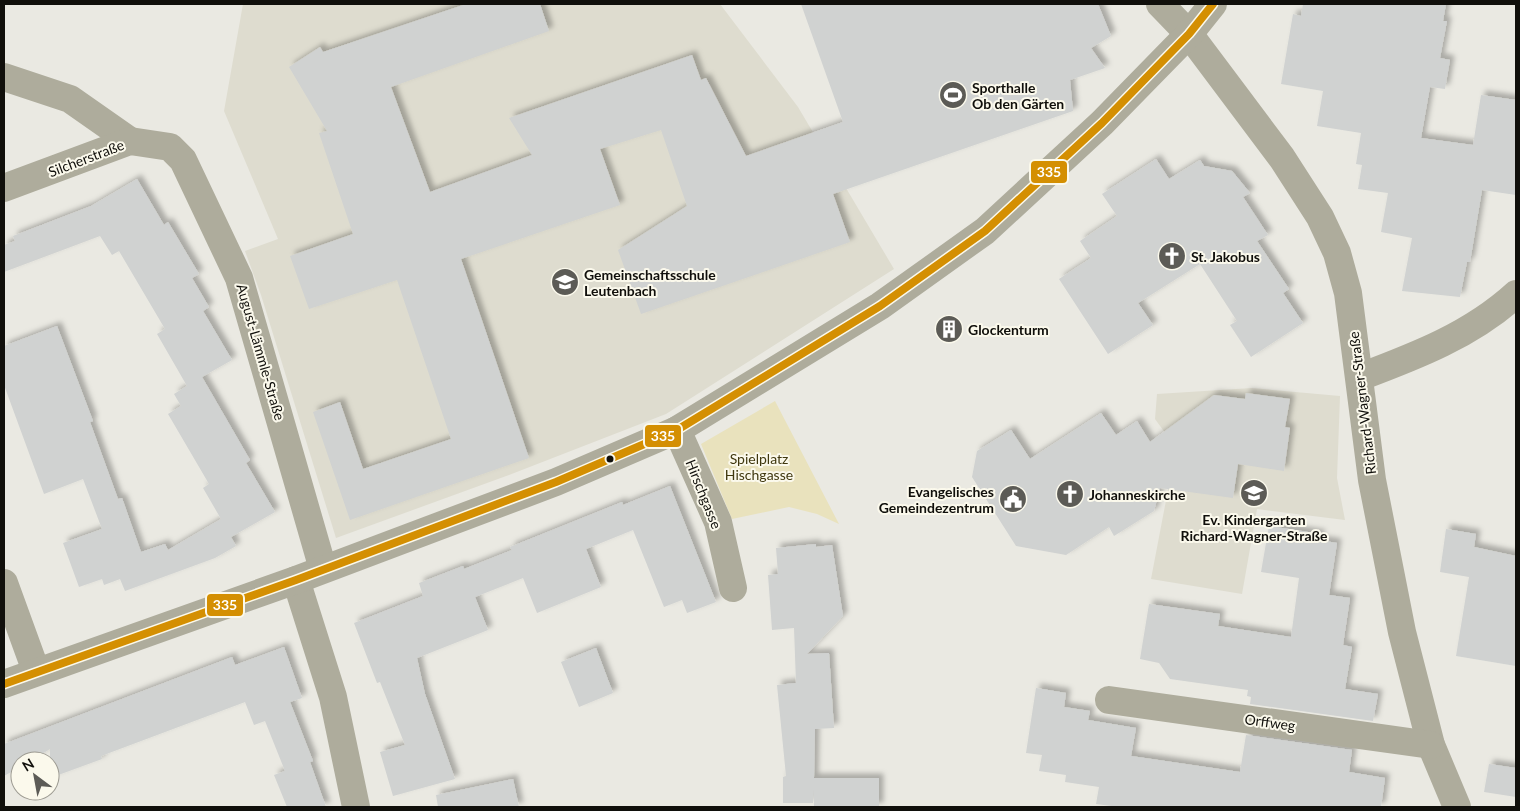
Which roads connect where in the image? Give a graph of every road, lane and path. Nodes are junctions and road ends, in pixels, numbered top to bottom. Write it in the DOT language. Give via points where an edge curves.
graph roads {
  1 [pos="1160,4"];
  2 [pos="1212,4"];
  3 [pos="1189,34"];
  4 [pos="4,77"];
  5 [pos="130,141"];
  6 [pos="170,147"];
  7 [pos="4,188"];
  8 [pos="1516,294"];
  9 [pos="1360,378"];
  10 [pos="678,430"];
  11 [pos="323,569"];
  12 [pos="296,580"];
  13 [pos="4,583"];
  14 [pos="733,588"];
  15 [pos="36,671"];
  16 [pos="4,684"];
  17 [pos="1109,700"];
  18 [pos="1431,745"];
  19 [pos="356,807"];
  20 [pos="1457,807"];
  1 -- 3 [label="street, Richard-Wagner-Straße"];
  2 -- 3 [label="street"];
  3 -- 9 [label="street, Richard-Wagner-Straße" via="1282,158 1320,217 1337,253 1348,293"];
  3 -- 10 [label="street" via="1102,123 985,231 880,306"];
  4 -- 5 [label="street" via="70,100"];
  5 -- 6 [label="street, Silcherstraße"];
  5 -- 7 [label="street, Silcherstraße"];
  6 -- 11 [label="street, August-Lämmle-Straße" via="183,160 239,278"];
  8 -- 9 [label="street" via="1494,315 1433,349"];
  9 -- 18 [label="street, Richard-Wagner-Straße" via="1372,480 1402,632"];
  10 -- 11 [label="street" via="556,482"];
  10 -- 14 [label="street, Hirschgasse" via="718,522"];
  11 -- 12 [label="street"];
  12 -- 15 [label="street"];
  12 -- 19 [label="street" via="333,697"];
  13 -- 15 [label="street"];
  15 -- 16 [label="street"];
  17 -- 18 [label="street, Orffweg"];
  18 -- 20 [label="street, Richard-Wagner-Straße"];
}
